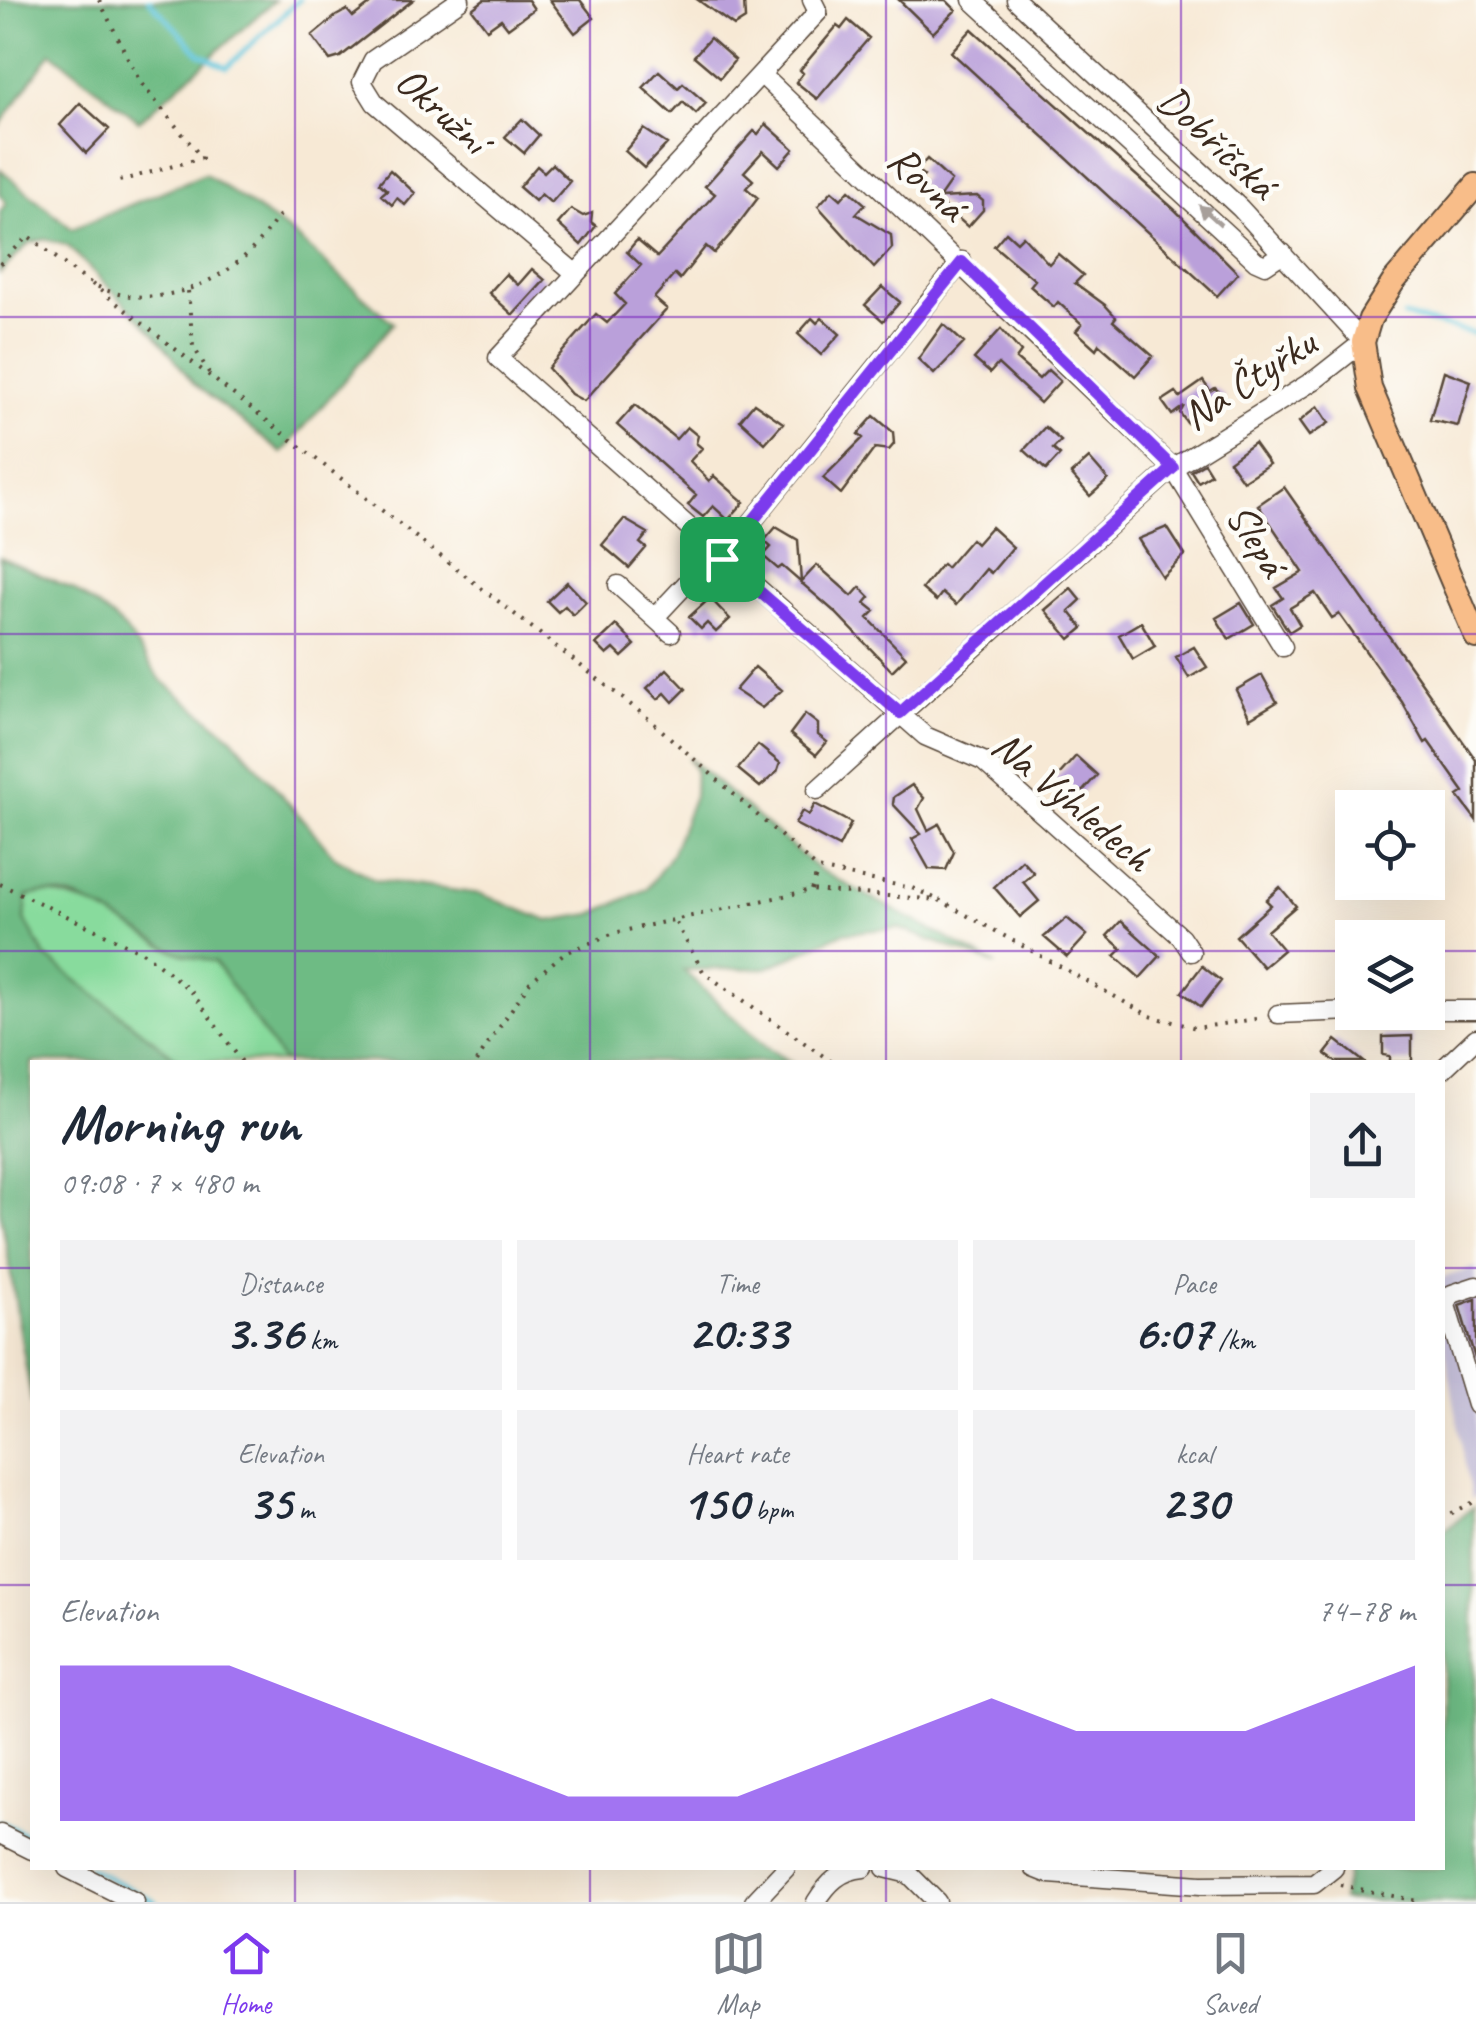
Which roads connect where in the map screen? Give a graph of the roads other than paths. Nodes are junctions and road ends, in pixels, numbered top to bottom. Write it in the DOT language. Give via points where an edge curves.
graph roads {
  1 [pos="460,0"];
  2 [pos="812,0"];
  3 [pos="972,0"];
  4 [pos="1016,0"];
  5 [pos="763,76"];
  6 [pos="1128,104"];
  7 [pos="1108,124"];
  8 [pos="1476,185"];
  9 [pos="1284,253"];
  10 [pos="962,262"];
  11 [pos="575,273"];
  12 [pos="1363,342"];
  13 [pos="1173,468"];
  14 [pos="722,559"];
  15 [pos="618,585"];
  16 [pos="654,617"];
  17 [pos="671,632"];
  18 [pos="1476,636"];
  19 [pos="1283,647"];
  20 [pos="900,713"];
  21 [pos="816,790"];
  22 [pos="1191,952"];
  23 [pos="1445,1010"];
  24 [pos="1476,1010"];
  25 [pos="1335,1012"];
  26 [pos="1278,1014"];
  27 [pos="1476,1038"];
  28 [pos="1445,1067"];
  29 [pos="1476,1286"];
  30 [pos="1476,1405"];
  31 [pos="0,1834"];
  32 [pos="30,1849"];
  33 [pos="71,1870"];
  34 [pos="784,1870"];
  35 [pos="848,1870"];
  36 [pos="893,1870"];
  37 [pos="1039,1870"];
  38 [pos="1330,1873"];
  39 [pos="135,1902"];
  40 [pos="754,1902"];
  41 [pos="816,1902"];
  42 [pos="936,1902"];
  1 -- 11 [label="street, Okružní" via="374,60 362,82 376,103"];
  2 -- 5 [label="street" via="818,12"];
  3 -- 7 [label="street"];
  4 -- 6 [label="street, Dobříčská"];
  5 -- 10 [label="street, Rovná"];
  5 -- 11 [label="street"];
  6 -- 7 [label="street"];
  6 -- 9 [label="street, Dobříčská"];
  9 -- 7 [label="street, one-way" via="1266,265 1256,262"];
  8 -- 12 [label="main road" via="1394,281"];
  9 -- 12 [label="street, Dobříčská"];
  10 -- 13 [label="street, Rovná"];
  10 -- 14 [label="street"];
  11 -- 14 [label="street" via="498,358"];
  12 -- 13 [label="street, Na Čtyřku"];
  12 -- 18 [label="main road" via="1370,388"];
  13 -- 19 [label="street, Slepá"];
  13 -- 20 [label="street, Na Čtyřku"];
  14 -- 16 [label="street" via="702,567"];
  14 -- 20 [label="street"];
  15 -- 16 [label="street"];
  16 -- 17 [label="street"];
  20 -- 21 [label="street, Na Čtyřku"];
  20 -- 22 [label="street, Na Výhledech" via="925,736 983,761"];
  23 -- 24 [label="street"];
  25 -- 26 [label="street"];
  27 -- 28 [label="street"];
  29 -- 30 [label="street" via="1445,1302"];
  31 -- 32 [label="street"];
  33 -- 39 [label="street"];
  34 -- 40 [label="street"];
  35 -- 41 [label="street" via="828,1883"];
  36 -- 42 [label="street" via="909,1874"];
  37 -- 38 [label="street" via="1201,1885 1314,1884"];
}
